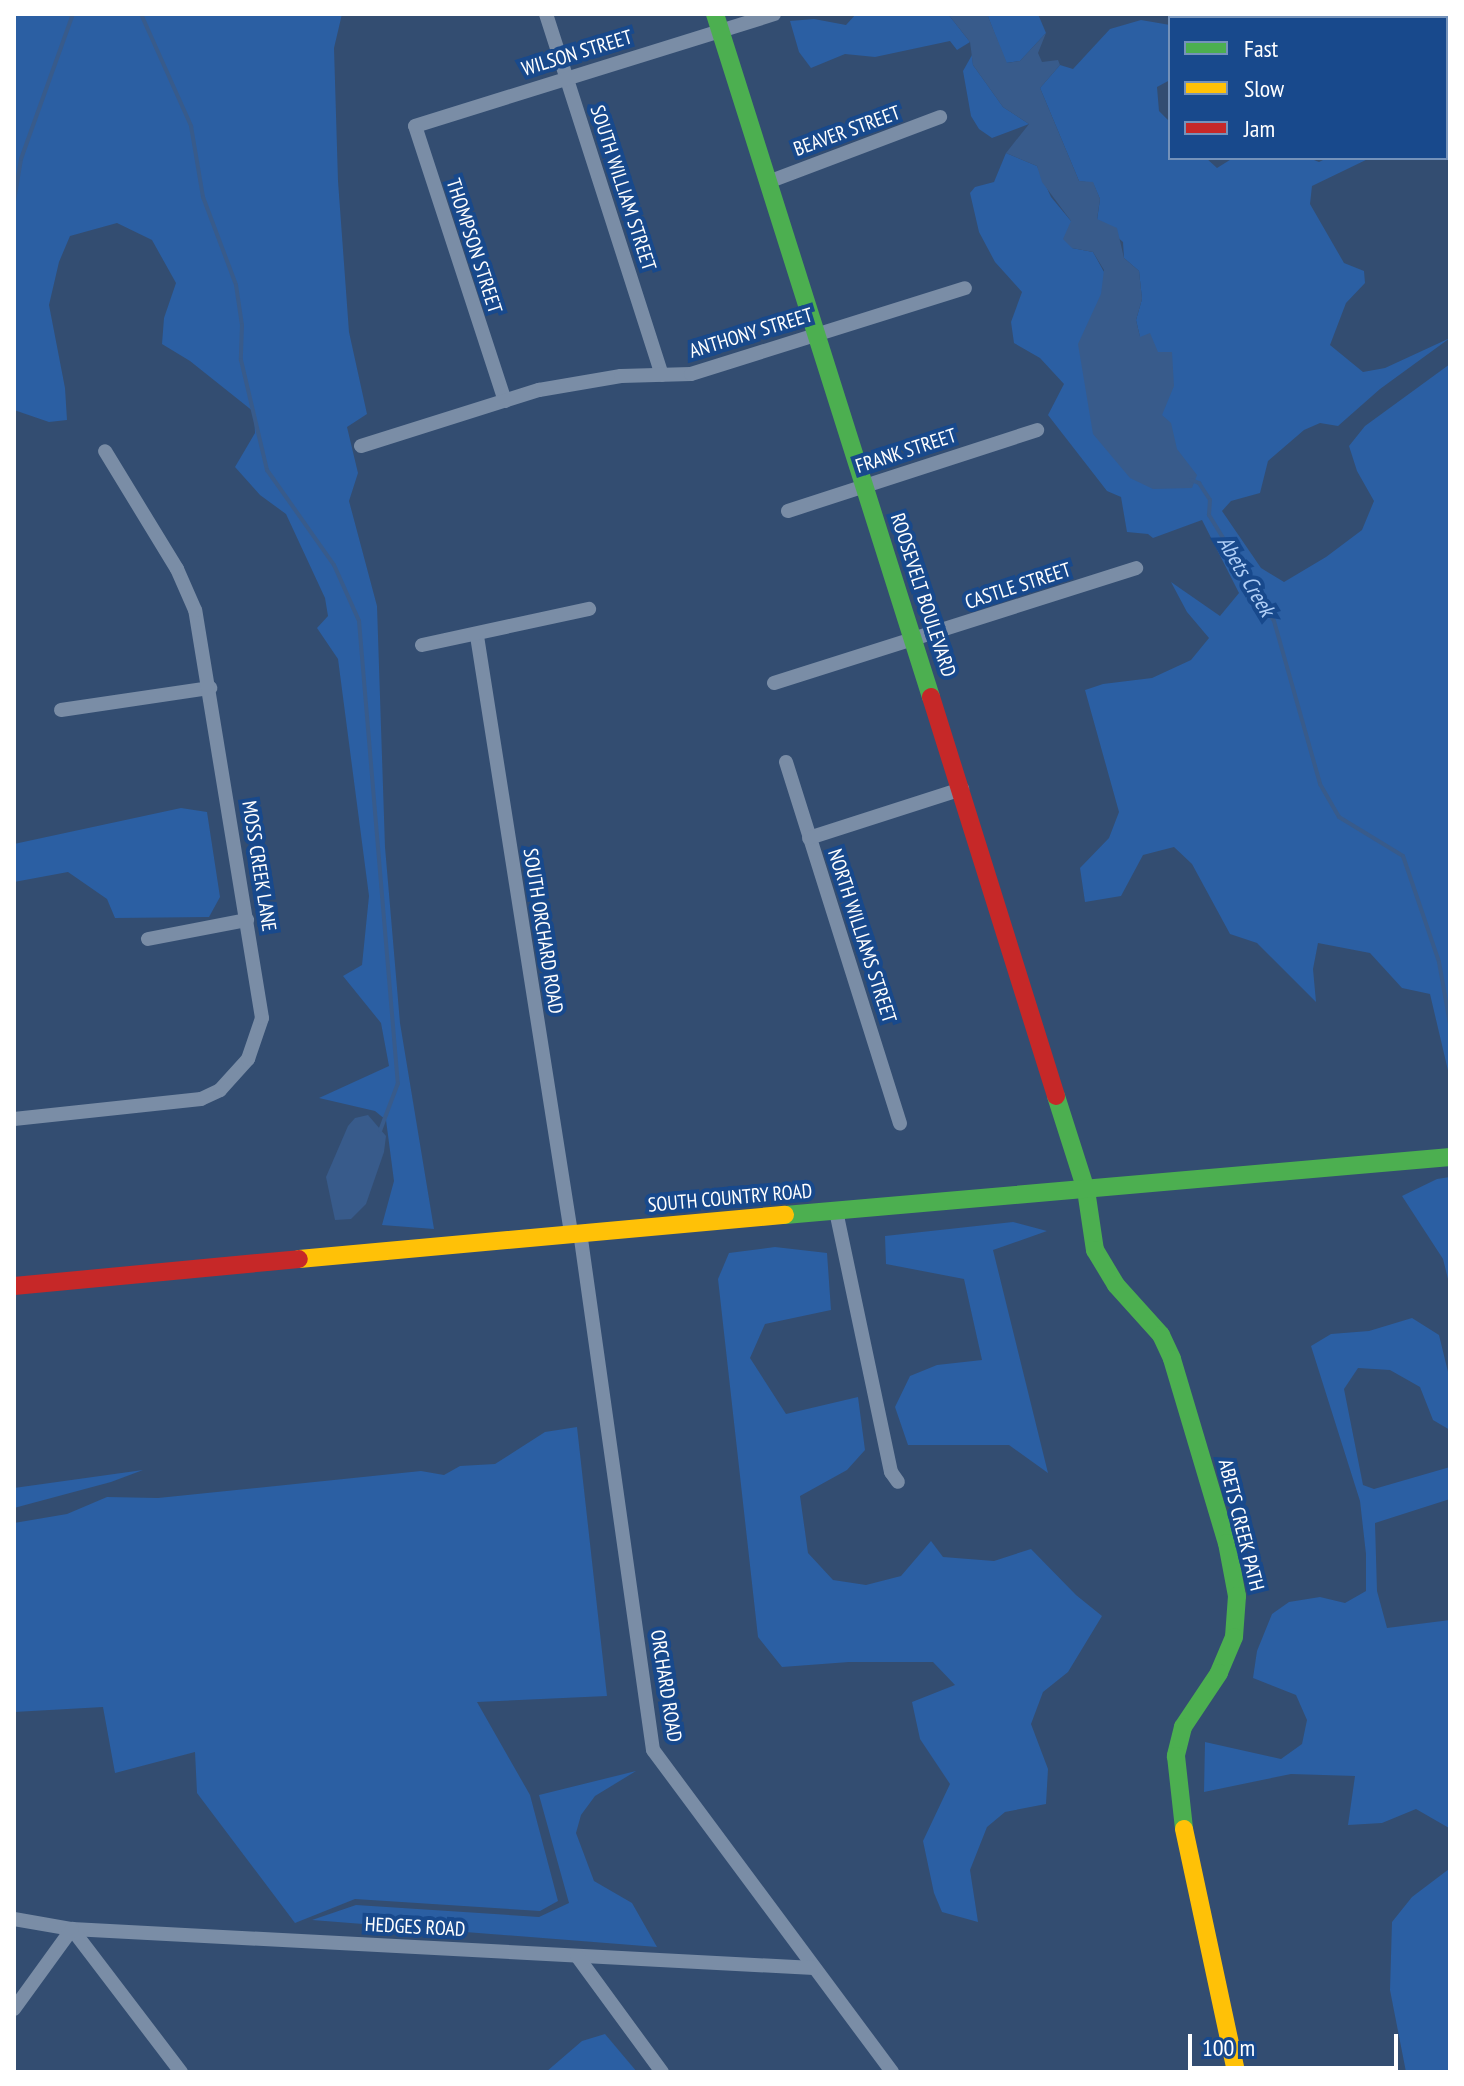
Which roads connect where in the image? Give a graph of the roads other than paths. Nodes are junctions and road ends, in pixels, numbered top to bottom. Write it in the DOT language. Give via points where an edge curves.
graph roads {
  1 [pos="546,14"];
  2 [pos="774,14"];
  3 [pos="718,22"];
  4 [pos="567,76"];
  5 [pos="940,117"];
  6 [pos="438,119"];
  7 [pos="768,182"];
  8 [pos="965,288"];
  9 [pos="817,334"];
  10 [pos="662,375"];
  11 [pos="505,401"];
  12 [pos="1037,430"];
  13 [pos="361,446"];
  14 [pos="105,451"];
  15 [pos="865,485"];
  16 [pos="788,511"];
  17 [pos="1136,568"];
  18 [pos="589,609"];
  19 [pos="477,636"];
  20 [pos="914,641"];
  21 [pos="422,645"];
  22 [pos="774,683"];
  23 [pos="210,688"];
  24 [pos="61,710"];
  25 [pos="786,762"];
  26 [pos="962,789"];
  27 [pos="809,838"];
  28 [pos="247,920"];
  29 [pos="148,939"];
  30 [pos="14,1119"];
  31 [pos="900,1123"];
  32 [pos="1450,1157"];
  33 [pos="1086,1190"];
  34 [pos="836,1211"];
  35 [pos="576,1232"];
  36 [pos="14,1286"];
  37 [pos="898,1482"];
  38 [pos="14,1919"];
  39 [pos="72,1929"];
  40 [pos="577,1956"];
  41 [pos="814,1968"];
  42 [pos="14,2009"];
  43 [pos="181,2072"];
  44 [pos="662,2072"];
  45 [pos="892,2072"];
  46 [pos="1236,2072"];
  1 -- 4 [label="street, SOUTH WILLIAM STREET"];
  2 -- 3 [label="street, WILSON STREET"];
  3 -- 4 [label="street, WILSON STREET"];
  3 -- 7 [label="street, ROOSEVELT BOULEVARD"];
  4 -- 6 [label="street, WILSON STREET"];
  4 -- 10 [label="street, SOUTH WILLIAM STREET"];
  5 -- 7 [label="street, BEAVER STREET"];
  6 -- 11 [label="street, THOMPSON STREET" via="415,126"];
  7 -- 9 [label="street, ROOSEVELT BOULEVARD"];
  8 -- 9 [label="street, ANTHONY STREET"];
  9 -- 10 [label="street, ANTHONY STREET" via="691,374"];
  9 -- 15 [label="street, ROOSEVELT BOULEVARD"];
  10 -- 11 [label="street, ANTHONY STREET" via="582,381"];
  11 -- 13 [label="street, ANTHONY STREET"];
  12 -- 15 [label="street, FRANK STREET"];
  14 -- 23 [label="street, MOSS CREEK LANE" via="189,592"];
  15 -- 16 [label="street, FRANK STREET"];
  15 -- 20 [label="street, ROOSEVELT BOULEVARD"];
  17 -- 20 [label="street, CASTLE STREET"];
  18 -- 19 [label="street"];
  19 -- 21 [label="street"];
  19 -- 35 [label="street, SOUTH ORCHARD ROAD"];
  20 -- 22 [label="street, CASTLE STREET"];
  20 -- 26 [label="street, ROOSEVELT BOULEVARD"];
  23 -- 24 [label="street"];
  23 -- 28 [label="street, MOSS CREEK LANE"];
  25 -- 27 [label="street, NORTH WILLIAMS STREET"];
  26 -- 27 [label="street"];
  26 -- 33 [label="street, ROOSEVELT BOULEVARD"];
  27 -- 31 [label="street, NORTH WILLIAMS STREET"];
  28 -- 29 [label="street"];
  28 -- 30 [label="street, MOSS CREEK LANE" via="262,1018 248,1059 220,1090 178,1104"];
  32 -- 33 [label="street, SOUTH COUNTRY ROAD"];
  33 -- 34 [label="street, SOUTH COUNTRY ROAD"];
  33 -- 46 [label="street, ABETS CREEK PATH" via="1095,1250 1116,1285 1161,1335 1172,1359 1227,1543 1237,1596 1238,1618 1227,1656 1183,1727 1176,1756 1179,1808"];
  34 -- 35 [label="street, SOUTH COUNTRY ROAD"];
  34 -- 37 [label="street" via="891,1472"];
  35 -- 36 [label="street, SOUTH COUNTRY ROAD"];
  35 -- 41 [label="street, ORCHARD ROAD" via="653,1750"];
  38 -- 39 [label="street, HEDGES ROAD"];
  39 -- 40 [label="street, HEDGES ROAD"];
  39 -- 42 [label="street"];
  39 -- 43 [label="street"];
  40 -- 41 [label="street, HEDGES ROAD"];
  40 -- 44 [label="street"];
  41 -- 45 [label="street, ORCHARD ROAD"];
}
